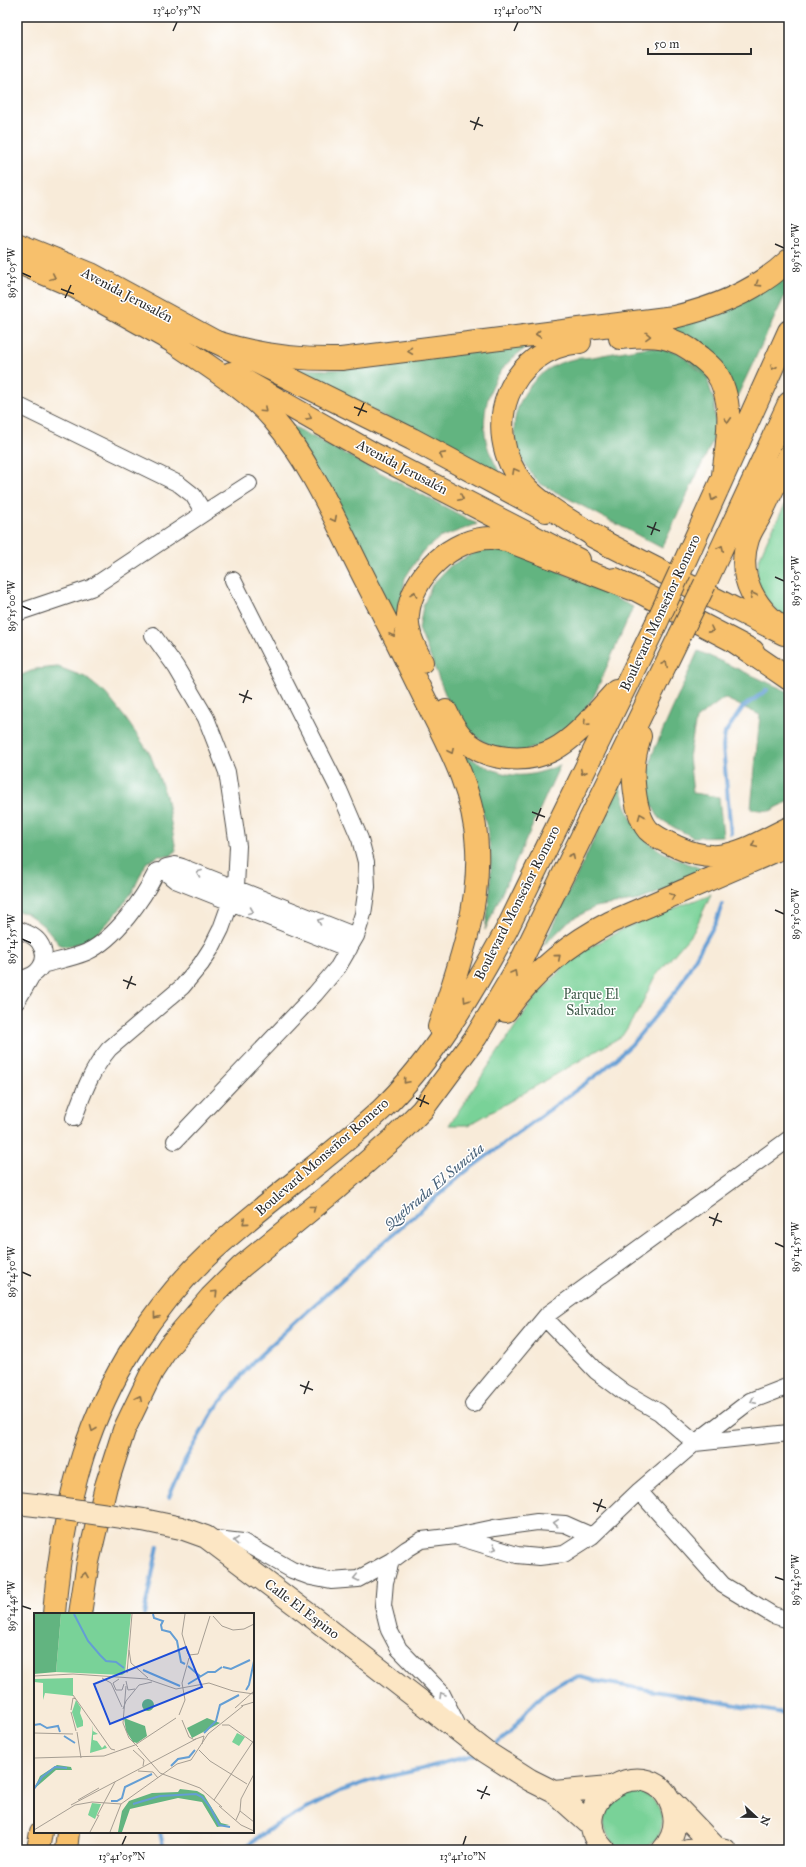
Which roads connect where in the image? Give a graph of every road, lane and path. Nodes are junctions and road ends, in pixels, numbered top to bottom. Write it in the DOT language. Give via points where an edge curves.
graph roads {
  1 [pos="17,235"];
  2 [pos="17,244"];
  3 [pos="789,260"];
  4 [pos="17,262"];
  5 [pos="91,274"];
  6 [pos="789,331"];
  7 [pos="165,336"];
  8 [pos="216,342"];
  9 [pos="789,403"];
  10 [pos="17,404"];
  11 [pos="789,456"];
  12 [pos="723,475"];
  13 [pos="249,484"];
  14 [pos="204,513"];
  15 [pos="610,546"];
  16 [pos="233,580"];
  17 [pos="632,588"];
  18 [pos="17,613"];
  19 [pos="789,632"];
  20 [pos="153,635"];
  21 [pos="789,636"];
  22 [pos="735,642"];
  23 [pos="789,670"];
  24 [pos="632,674"];
  25 [pos="789,679"];
  26 [pos="654,685"];
  27 [pos="789,828"];
  28 [pos="789,845"];
  29 [pos="163,870"];
  30 [pos="236,887"];
  31 [pos="230,902"];
  32 [pos="17,929"];
  33 [pos="352,942"];
  34 [pos="42,965"];
  35 [pos="24,978"];
  36 [pos="17,1001"];
  37 [pos="431,1051"];
  38 [pos="422,1110"];
  39 [pos="74,1118"];
  40 [pos="789,1139"];
  41 [pos="175,1141"];
  42 [pos="545,1318"];
  43 [pos="789,1386"];
  44 [pos="474,1404"];
  45 [pos="789,1433"];
  46 [pos="695,1443"];
  47 [pos="639,1491"];
  48 [pos="17,1503"];
  49 [pos="456,1536"];
  50 [pos="592,1536"];
  51 [pos="206,1537"];
  52 [pos="391,1562"];
  53 [pos="54,1613"];
  54 [pos="80,1613"];
  55 [pos="789,1620"];
  56 [pos="460,1730"];
  57 [pos="610,1788"];
  58 [pos="554,1792"];
  59 [pos="668,1798"];
  60 [pos="41,1833"];
  61 [pos="68,1833"];
  62 [pos="598,1840"];
  63 [pos="721,1849"];
  64 [pos="38,1850"];
  65 [pos="66,1850"];
  66 [pos="663,1850"];
  67 [pos="688,1850"];
  1 -- 5 [label="main road"];
  2 -- 5 [label="main road, Avenida Jerusalén"];
  3 -- 8 [label="main road, one-way" via="744,293 713,307 674,317 341,359 310,360 240,350"];
  4 -- 7 [label="main road, Avenida Jerusalén, one-way" via="75,287"];
  5 -- 8 [label="main road, Avenida Jerusalén"];
  6 -- 12 [label="main road, Boulevard Monseñor Romero, one-way"];
  7 -- 17 [label="main road, Avenida Jerusalén, one-way" via="372,453"];
  7 -- 37 [label="main road, one-way" via="256,402 292,443 314,479 393,634 464,781 475,824 478,848 477,879 464,948"];
  15 -- 8 [label="main road, Avenida Jerusalén, one-way" via="412,439"];
  26 -- 9 [label="main road, Boulevard Monseñor Romero, one-way, bridge" via="705,584"];
  10 -- 14 [label="street" via="179,484 193,495"];
  19 -- 11 [label="main road, one-way" via="767,616 758,605 752,594 745,567 748,539"];
  15 -- 12 [label="main road, one-way" via="540,500 524,485 509,460 502,426 504,411 514,383 535,357 550,348 567,343 641,336 670,338 690,348 715,370 724,392 728,431"];
  12 -- 24 [label="main road, Boulevard Monseñor Romero, one-way, bridge"];
  13 -- 14 [label="street"];
  14 -- 18 [label="street" via="91,588"];
  15 -- 21 [label="main road, Avenida Jerusalén"];
  16 -- 33 [label="street" via="339,790 360,839 366,862 367,887 363,914"];
  17 -- 22 [label="main road, Avenida Jerusalén, one-way"];
  24 -- 17 [label="main road, one-way" via="566,742 553,750 524,758 506,758 489,754 462,738 413,644 408,628 408,616 416,588 430,569 446,554 460,546 491,538 525,546"];
  20 -- 30 [label="street" via="176,667 206,718 227,772 238,846"];
  22 -- 23 [label="main road, Avenida Jerusalén"];
  22 -- 25 [label="main road"];
  24 -- 37 [label="main road, Boulevard Monseñor Romero, one-way" via="507,929 483,973"];
  27 -- 26 [label="main road, one-way" via="738,852 719,856 703,856 683,850 660,839 648,829 640,815 632,777 635,752"];
  38 -- 26 [label="main road, Boulevard Monseñor Romero, one-way" via="476,1037 519,965"];
  38 -- 28 [label="main road, one-way" via="451,1089 520,990 578,941 611,922"];
  30 -- 29 [label="street, one-way" via="174,865"];
  29 -- 31 [label="street" via="175,880"];
  29 -- 34 [label="street" via="118,926 96,946 86,952"];
  30 -- 31 [label="street"];
  33 -- 30 [label="street, one-way"];
  31 -- 33 [label="street, one-way"];
  31 -- 39 [label="street" via="212,947 182,986 109,1049 100,1060 90,1077"];
  32 -- 34 [label="street" via="33,936 39,942 43,951"];
  33 -- 41 [label="street" via="338,967 315,994"];
  34 -- 35 [label="street" via="40,970"];
  35 -- 36 [label="street"];
  37 -- 53 [label="main road, Boulevard Monseñor Romero, one-way" via="382,1109 211,1252 174,1291 132,1349 107,1397 83,1454 71,1501"];
  54 -- 38 [label="main road, Boulevard Monseñor Romero, one-way" via="88,1562 115,1455 139,1397 169,1346 241,1267 336,1189"];
  40 -- 42 [label="street"];
  42 -- 44 [label="street"];
  42 -- 46 [label="street" via="596,1371 624,1392 659,1412"];
  43 -- 46 [label="street, one-way" via="750,1401"];
  45 -- 46 [label="street"];
  46 -- 47 [label="street"];
  47 -- 50 [label="street"];
  47 -- 55 [label="street" via="723,1585 773,1615"];
  48 -- 51 [label="street, Calle El Espino, bridge" via="142,1520 181,1528"];
  50 -- 49 [label="street, one-way" via="565,1524 537,1522"];
  49 -- 50 [label="street, one-way" via="517,1556 539,1557 564,1554"];
  49 -- 52 [label="street" via="422,1540"];
  52 -- 51 [label="street, one-way" via="358,1579 331,1581 292,1570 243,1542"];
  51 -- 56 [label="street, Calle El Espino"];
  56 -- 52 [label="street, one-way" via="441,1692 399,1649 390,1630 383,1606 385,1582"];
  56 -- 58 [label="street, Calle El Espino" via="508,1767"];
  57 -- 58 [label="street"];
  57 -- 59 [label="street" via="626,1780 641,1781 658,1788"];
  57 -- 62 [label="street" via="603,1793 593,1811"];
  58 -- 62 [label="street, Calle El Espino"];
  59 -- 63 [label="street"];
  59 -- 66 [label="street" via="674,1814 674,1827 672,1836"];
  60 -- 64 [label="main road"];
  61 -- 65 [label="main road"];
  63 -- 67 [label="street"];
}
